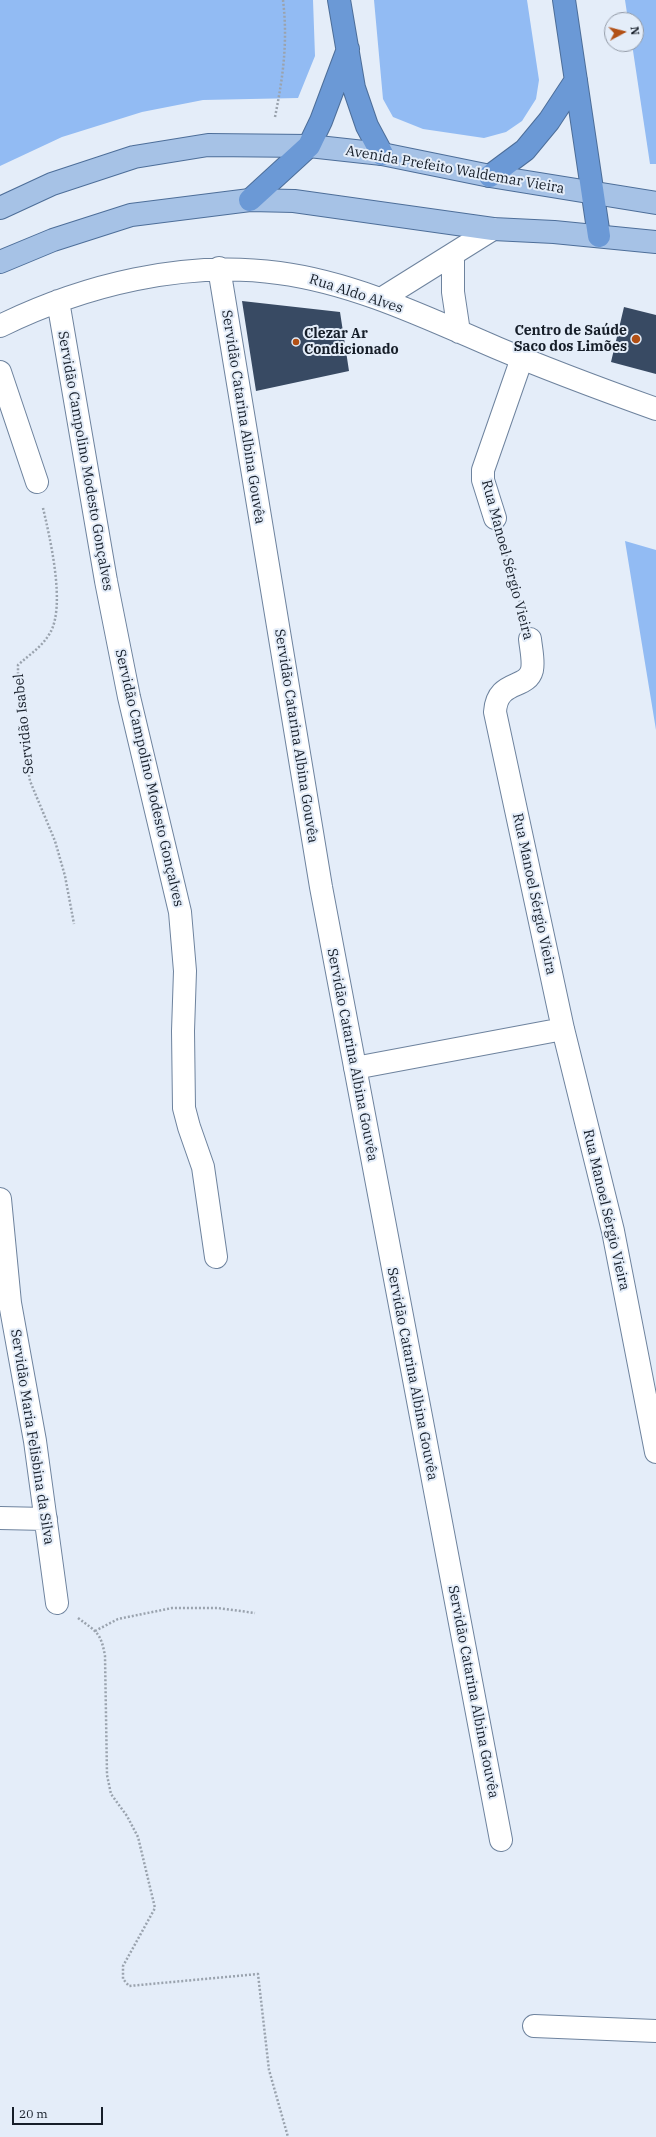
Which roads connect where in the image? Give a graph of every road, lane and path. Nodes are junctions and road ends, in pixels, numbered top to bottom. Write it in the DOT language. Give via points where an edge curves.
graph roads {
  1 [pos="282,0"];
  2 [pos="340,0"];
  3 [pos="564,0"];
  4 [pos="348,49"];
  5 [pos="576,80"];
  6 [pos="274,118"];
  7 [pos="309,146"];
  8 [pos="382,154"];
  9 [pos="490,176"];
  10 [pos="594,194"];
  11 [pos="250,200"];
  12 [pos="656,204"];
  13 [pos="0,208"];
  14 [pos="494,229"];
  15 [pos="599,236"];
  16 [pos="656,242"];
  17 [pos="453,255"];
  18 [pos="0,262"];
  19 [pos="219,268"];
  20 [pos="381,299"];
  21 [pos="58,301"];
  22 [pos="0,326"];
  23 [pos="459,332"];
  24 [pos="522,358"];
  25 [pos="0,372"];
  26 [pos="656,409"];
  27 [pos="37,482"];
  28 [pos="495,518"];
  29 [pos="530,639"];
  30 [pos="74,924"];
  31 [pos="563,1029"];
  32 [pos="354,1068"];
  33 [pos="0,1199"];
  34 [pos="216,1257"];
  35 [pos="656,1452"];
  36 [pos="0,1518"];
  37 [pos="46,1519"];
  38 [pos="57,1603"];
  39 [pos="255,1613"];
  40 [pos="95,1631"];
  41 [pos="501,1840"];
  42 [pos="534,2026"];
  43 [pos="656,2031"];
  44 [pos="288,2137"];
  1 -- 6 [label="path" via="286,26 284,72"];
  2 -- 4 [label="highway"];
  3 -- 5 [label="highway"];
  4 -- 7 [label="highway"];
  4 -- 8 [label="highway" via="354,88 367,126"];
  5 -- 9 [label="highway" via="549,121 524,150"];
  5 -- 10 [label="highway"];
  7 -- 8 [label="main road, Avenida Prefeito Waldemar Vieira"];
  7 -- 11 [label="highway"];
  7 -- 13 [label="main road, Avenida Prefeito Waldemar Vieira" via="208,145 134,157 52,184"];
  8 -- 9 [label="main road, Avenida Prefeito Waldemar Vieira"];
  9 -- 10 [label="main road, Avenida Prefeito Waldemar Vieira"];
  10 -- 12 [label="main road, Avenida Prefeito Waldemar Vieira"];
  10 -- 15 [label="highway"];
  11 -- 14 [label="main road" via="294,201"];
  11 -- 18 [label="main road" via="131,216 53,240"];
  14 -- 15 [label="main road"];
  14 -- 17 [label="street"];
  15 -- 16 [label="main road"];
  17 -- 20 [label="street"];
  17 -- 23 [label="street" via="453,292"];
  19 -- 20 [label="street, Rua Aldo Alves" via="286,274 327,282"];
  19 -- 21 [label="street, Rua Aldo Alves" via="136,280"];
  19 -- 32 [label="street, Servidão Catarina Albina Gouvêa" via="321,887"];
  20 -- 23 [label="street, Rua Aldo Alves"];
  21 -- 22 [label="street, Rua Aldo Alves"];
  21 -- 34 [label="street, Servidão Campolino Modesto Gonçalves" via="107,589 129,698 180,912 185,970 184,1108 203,1167"];
  23 -- 24 [label="street, Rua Aldo Alves"];
  24 -- 26 [label="street, Rua Aldo Alves"];
  24 -- 28 [label="street, Rua Manoel Sérgio Vieira" via="483,470 483,480"];
  25 -- 27 [label="street"];
  27 -- 30 [label="path, Servidão Isabel" via="47,526 57,612 51,631 41,647 18,665 18,685 26,712 25,750 30,781 55,841"];
  28 -- 29 [label="path, Rua Manoel Sérgio Vieira"];
  29 -- 31 [label="street, Rua Manoel Sérgio Vieira" via="532,670 528,678 498,696 495,712"];
  31 -- 32 [label="street"];
  31 -- 35 [label="street, Rua Manoel Sérgio Vieira" via="613,1232"];
  32 -- 41 [label="street, Servidão Catarina Albina Gouvêa"];
  33 -- 37 [label="street, Servidão Maria Felisbina da Silva" via="10,1303 26,1385"];
  36 -- 37 [label="street"];
  37 -- 38 [label="street, Servidão Maria Felisbina da Silva"];
  38 -- 40 [label="path"];
  39 -- 40 [label="path" via="218,1608 172,1608 118,1618"];
  40 -- 44 [label="path" via="102,1640 105,1656 107,1775 111,1794 138,1837 155,1908 123,1966 123,1979 129,1986 258,1974 269,2070"];
  42 -- 43 [label="street"];
}
